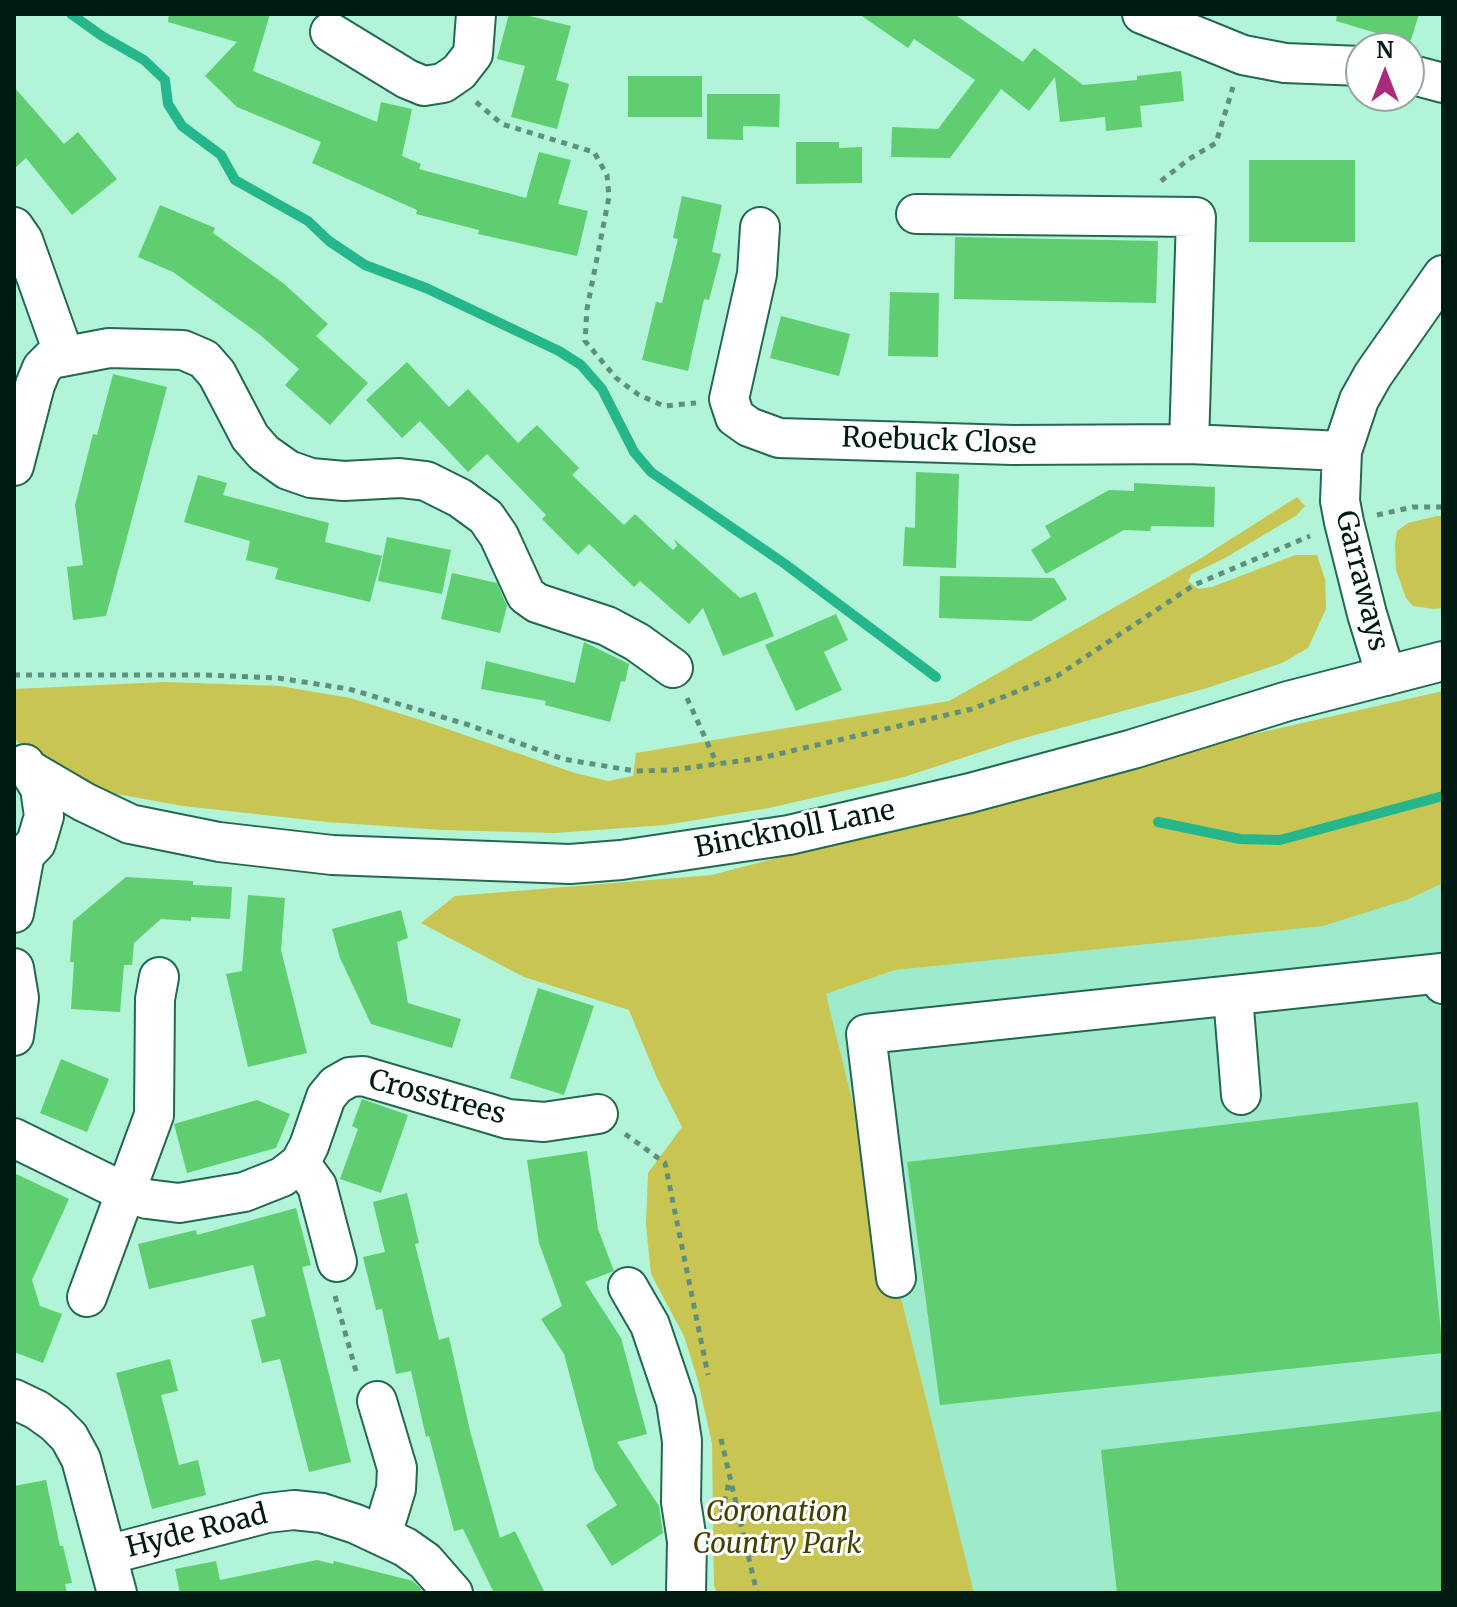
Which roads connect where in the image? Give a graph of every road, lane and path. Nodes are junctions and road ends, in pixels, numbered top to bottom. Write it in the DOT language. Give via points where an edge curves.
graph roads {
  1 [pos="476,14"];
  2 [pos="1142,14"];
  3 [pos="330,32"];
  4 [pos="1345,65"];
  5 [pos="459,72"];
  6 [pos="916,214"];
  7 [pos="14,227"];
  8 [pos="760,227"];
  9 [pos="1443,275"];
  10 [pos="64,355"];
  11 [pos="664,406"];
  12 [pos="1189,444"];
  13 [pos="1342,451"];
  14 [pos="14,466"];
  15 [pos="1443,507"];
  16 [pos="1344,522"];
  17 [pos="1443,661"];
  18 [pos="673,668"];
  19 [pos="14,675"];
  20 [pos="1386,676"];
  21 [pos="23,762"];
  22 [pos="717,764"];
  23 [pos="130,824"];
  24 [pos="24,856"];
  25 [pos="14,913"];
  26 [pos="14,968"];
  27 [pos="159,977"];
  28 [pos="1443,984"];
  29 [pos="1233,996"];
  30 [pos="14,1036"];
  31 [pos="1241,1095"];
  32 [pos="598,1114"];
  33 [pos="14,1138"];
  34 [pos="300,1163"];
  35 [pos="124,1192"];
  36 [pos="337,1262"];
  37 [pos="896,1278"];
  38 [pos="628,1287"];
  39 [pos="87,1297"];
  40 [pos="14,1399"];
  41 [pos="377,1401"];
  42 [pos="382,1535"];
  43 [pos="107,1555"];
  44 [pos="117,1593"];
  45 [pos="453,1593"];
  46 [pos="686,1593"];
  1 -- 5 [label="street" via="473,54"];
  2 -- 4 [label="street" via="1243,55"];
  3 -- 5 [label="street" via="424,86 443,83"];
  5 -- 11 [label="path" via="479,106 502,124 594,152 607,175 609,197 585,341 616,378"];
  6 -- 12 [label="street" via="1196,217"];
  7 -- 10 [label="street"];
  8 -- 12 [label="street, Roebuck Close" via="757,274 729,399 735,417 749,427 779,438"];
  9 -- 13 [label="street, Garraways" via="1373,375"];
  10 -- 14 [label="street" via="42,368"];
  10 -- 18 [label="street" via="157,348 204,359 250,437 288,470 344,481 426,481 460,498 486,517 499,536 526,595 607,626"];
  12 -- 13 [label="street, Roebuck Close"];
  13 -- 16 [label="street, Garraways"];
  15 -- 16 [label="path" via="1413,507"];
  16 -- 20 [label="street, Garraways"];
  16 -- 22 [label="path" via="1194,585 1057,676 972,709"];
  17 -- 20 [label="street, Bincknoll Lane"];
  18 -- 22 [label="path"];
  19 -- 22 [label="path" via="278,678 349,689 598,767 635,771"];
  20 -- 23 [label="street, Bincknoll Lane" via="970,793 789,835 621,860 570,864 332,855 219,842"];
  21 -- 23 [label="street, Bincknoll Lane" via="75,797"];
  21 -- 24 [label="street" via="40,788 44,807 42,825"];
  23 -- 24 [label="street, Bincknoll Lane" via="78,827"];
  24 -- 25 [label="street"];
  26 -- 30 [label="street" via="19,998"];
  27 -- 35 [label="street" via="154,1115"];
  28 -- 29 [label="street" via="1442,973"];
  29 -- 31 [label="street"];
  29 -- 37 [label="street" via="866,1034"];
  32 -- 34 [label="street, Crosstrees" via="544,1122 508,1119 363,1076 350,1077 326,1097"];
  33 -- 35 [label="street"];
  34 -- 35 [label="street" via="266,1184 201,1201 165,1203"];
  34 -- 36 [label="street" via="317,1186"];
  35 -- 39 [label="street"];
  36 -- 41 [label="path" via="334,1292 358,1376"];
  38 -- 46 [label="street" via="660,1347 681,1425"];
  40 -- 43 [label="street" via="37,1410 69,1437 81,1459"];
  41 -- 42 [label="street" via="397,1468 394,1500"];
  42 -- 43 [label="street, Hyde Road" via="341,1518 294,1510 241,1518"];
  42 -- 45 [label="street, Hyde Road" via="425,1561"];
  43 -- 44 [label="street"];
}
